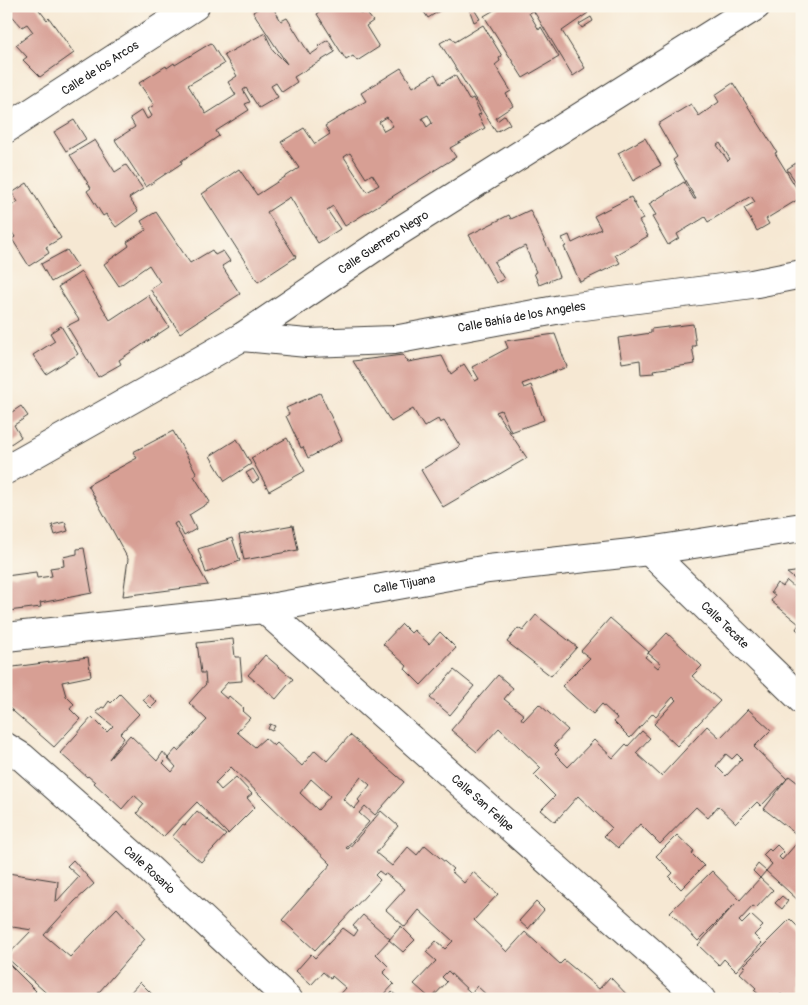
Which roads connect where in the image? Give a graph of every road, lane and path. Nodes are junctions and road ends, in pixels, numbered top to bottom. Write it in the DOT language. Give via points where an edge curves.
graph roads {
  1 [pos="195,6"];
  2 [pos="756,6"];
  3 [pos="6,129"];
  4 [pos="802,274"];
  5 [pos="242,337"];
  6 [pos="6,470"];
  7 [pos="802,527"];
  8 [pos="649,551"];
  9 [pos="264,609"];
  10 [pos="6,637"];
  11 [pos="802,700"];
  12 [pos="6,746"];
  13 [pos="288,999"];
  14 [pos="701,999"];
  1 -- 3 [label="street, Calle de los Arcos"];
  2 -- 5 [label="street, Calle Guerrero Negro" via="390,237"];
  4 -- 5 [label="street, Calle Bahía de los Angeles" via="752,284 561,309 394,340 307,343"];
  5 -- 6 [label="street, Calle Guerrero Negro"];
  7 -- 8 [label="street, Calle Tijuana"];
  8 -- 9 [label="street, Calle Tijuana" via="488,569"];
  8 -- 11 [label="street, Calle Tecate"];
  9 -- 10 [label="street, Calle Tijuana"];
  9 -- 14 [label="street, Calle San Felipe"];
  12 -- 13 [label="street, Calle Rosario" via="149,869"];
}
